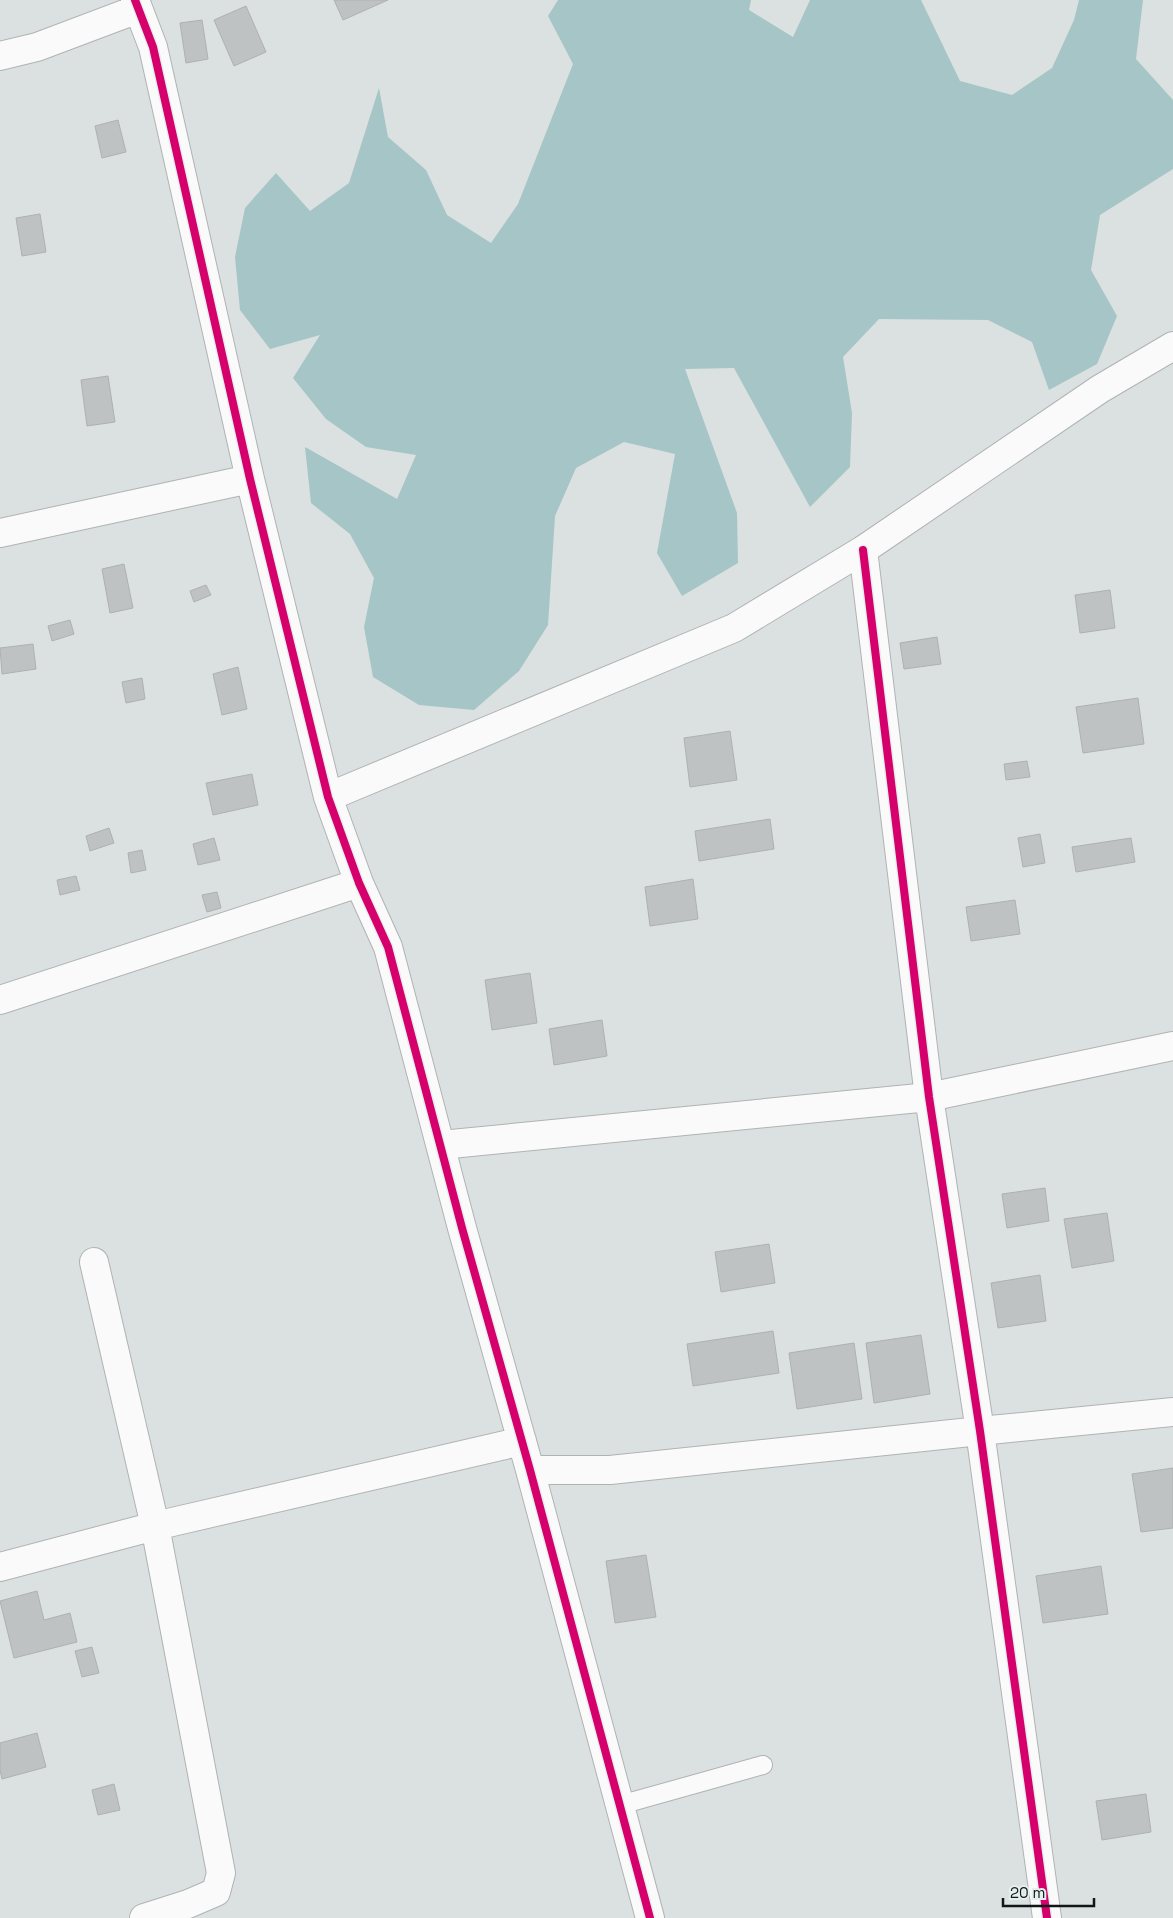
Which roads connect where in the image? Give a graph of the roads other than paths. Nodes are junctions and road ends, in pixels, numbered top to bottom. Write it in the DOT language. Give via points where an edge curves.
graph roads {
  1 [pos="136,5"];
  2 [pos="0,56"];
  3 [pos="1173,346"];
  4 [pos="250,479"];
  5 [pos="0,533"];
  6 [pos="863,550"];
  7 [pos="328,797"];
  8 [pos="359,883"];
  9 [pos="0,1000"];
  10 [pos="1173,1046"];
  11 [pos="929,1097"];
  12 [pos="441,1145"];
  13 [pos="94,1262"];
  14 [pos="1173,1412"];
  15 [pos="980,1431"];
  16 [pos="522,1441"];
  17 [pos="530,1470"];
  18 [pos="155,1526"];
  19 [pos="0,1568"];
  20 [pos="763,1765"];
  21 [pos="620,1805"];
  22 [pos="144,1918"];
  23 [pos="650,1918"];
  24 [pos="1046,1918"];
  1 -- 2 [label="street" via="37,47"];
  1 -- 4 [label="street" via="153,47"];
  3 -- 6 [label="street" via="1100,389"];
  4 -- 5 [label="street"];
  4 -- 7 [label="street"];
  6 -- 7 [label="street" via="734,628"];
  6 -- 11 [label="street"];
  7 -- 8 [label="street"];
  8 -- 9 [label="street"];
  8 -- 12 [label="street" via="388,947"];
  10 -- 11 [label="street"];
  11 -- 12 [label="street"];
  11 -- 15 [label="street"];
  12 -- 16 [label="street"];
  13 -- 18 [label="street"];
  14 -- 15 [label="street"];
  15 -- 17 [label="street" via="610,1470"];
  15 -- 24 [label="street"];
  16 -- 17 [label="street"];
  16 -- 18 [label="street"];
  17 -- 21 [label="street"];
  18 -- 19 [label="street"];
  18 -- 22 [label="street" via="221,1873 216,1892"];
  20 -- 21 [label="lane"];
  21 -- 23 [label="street"];
}
